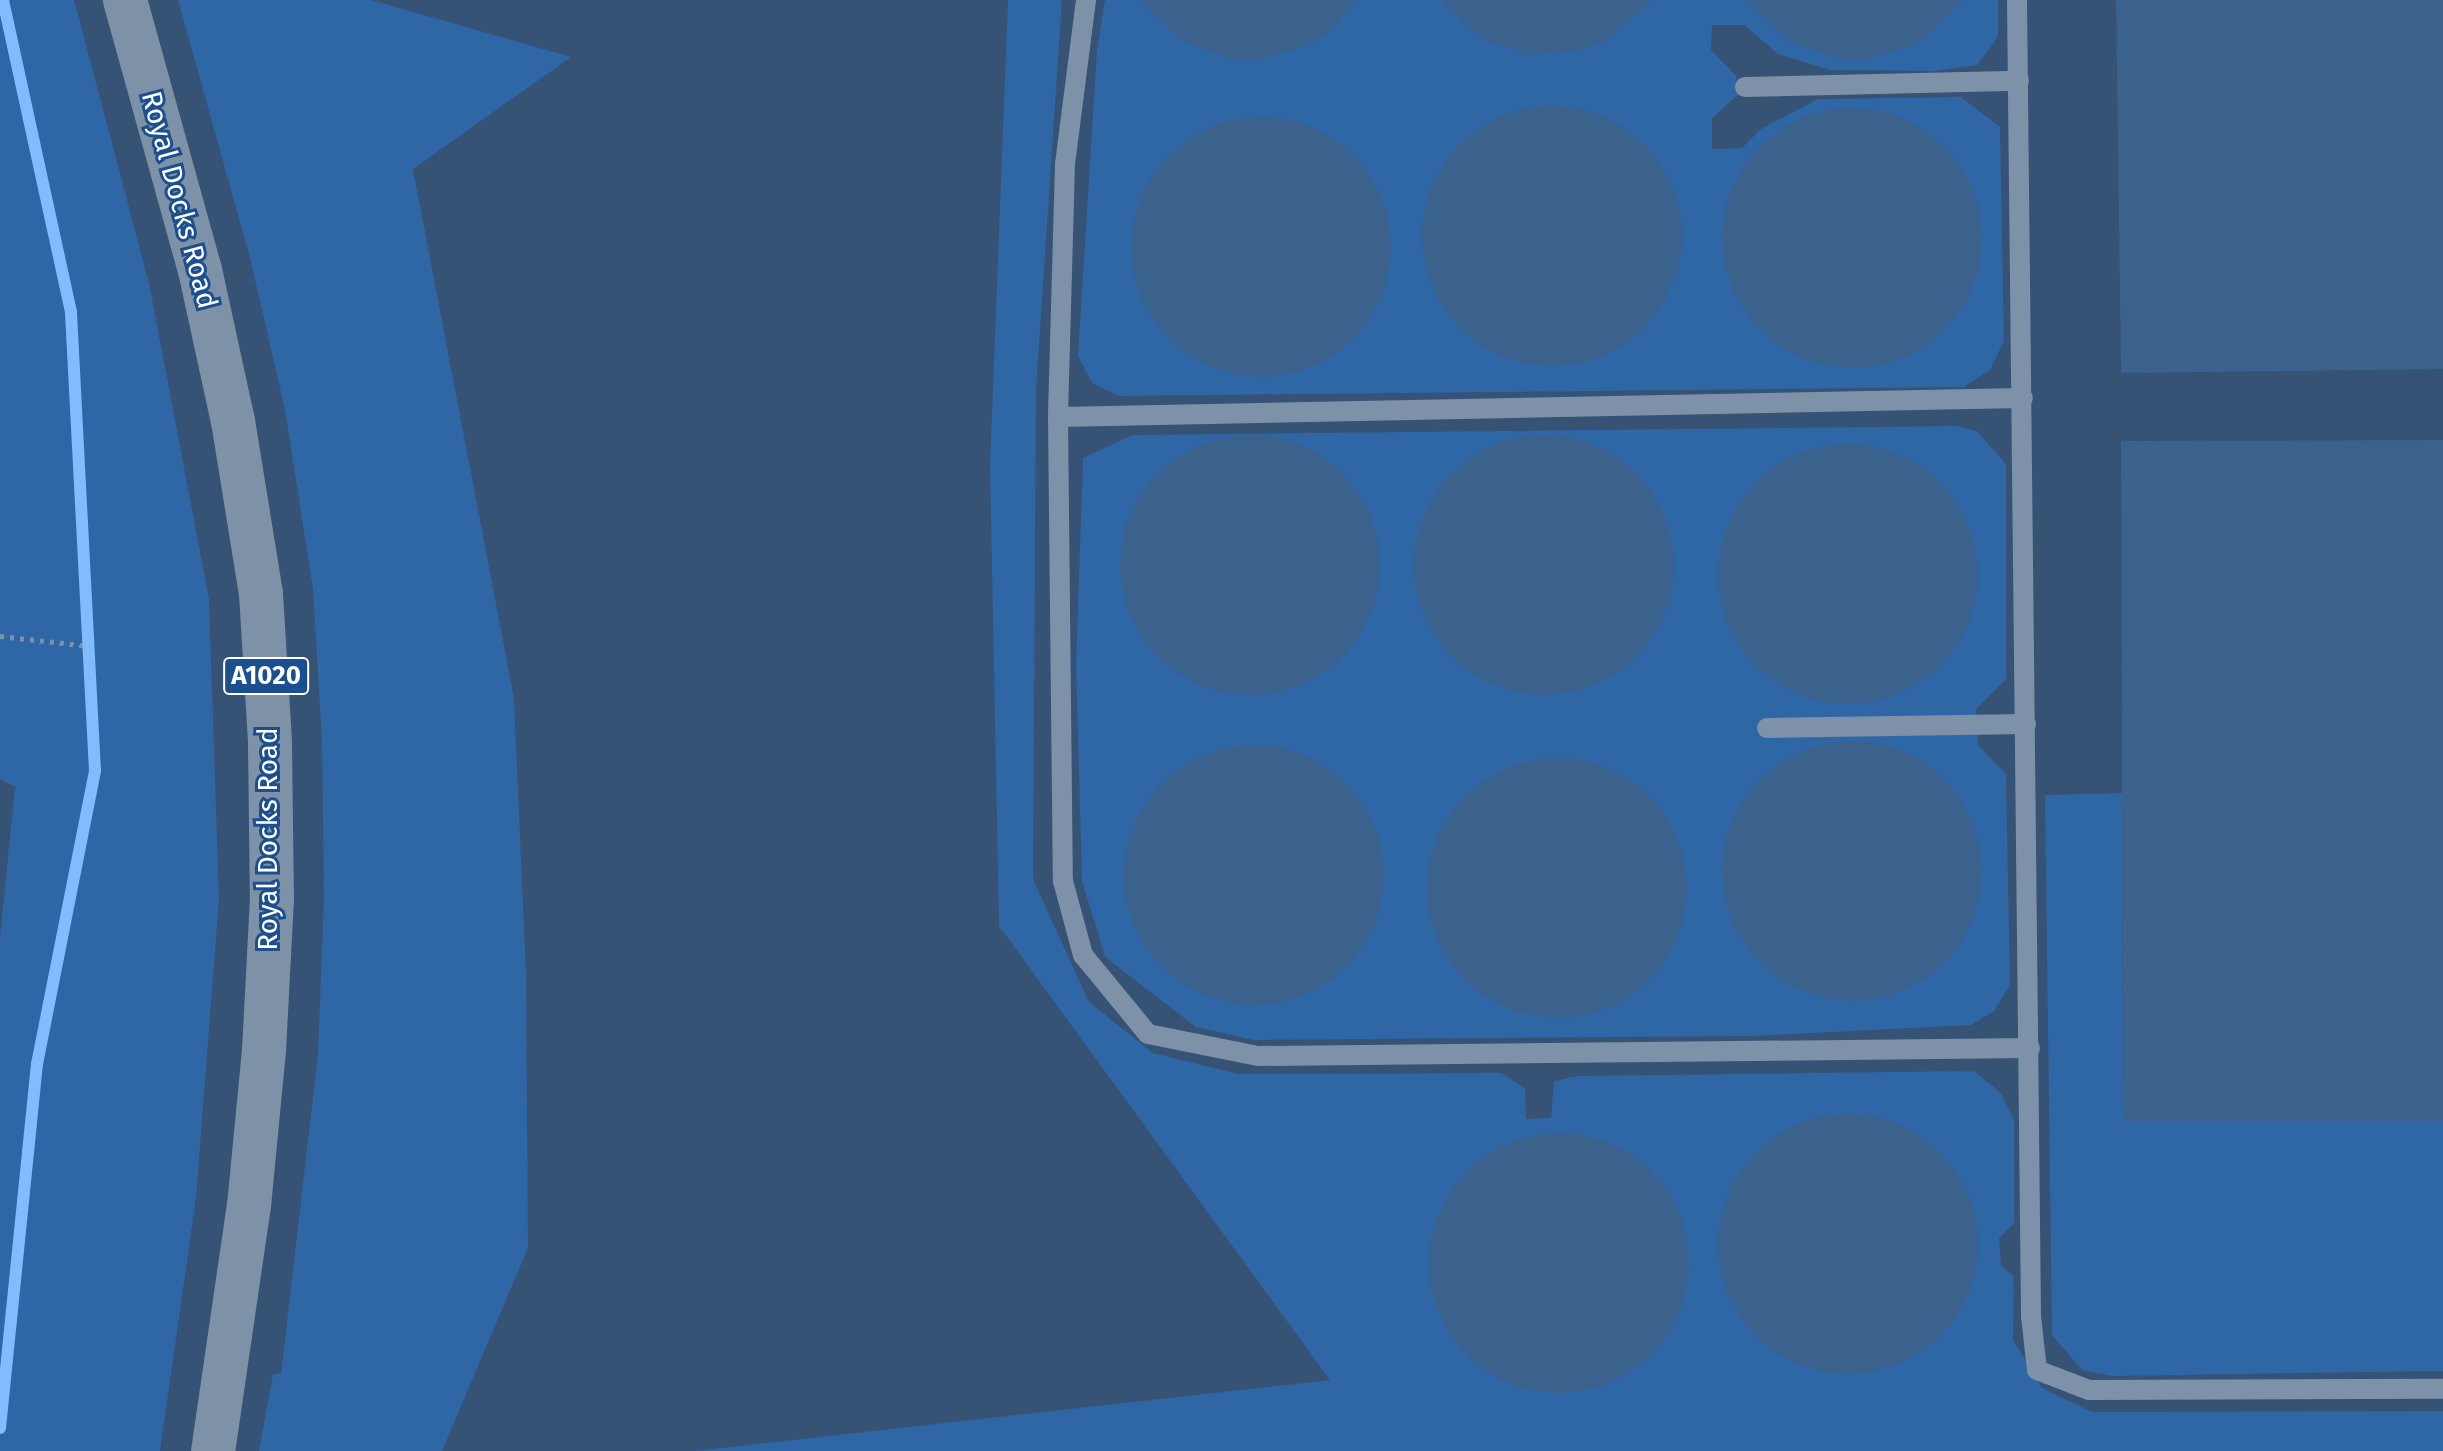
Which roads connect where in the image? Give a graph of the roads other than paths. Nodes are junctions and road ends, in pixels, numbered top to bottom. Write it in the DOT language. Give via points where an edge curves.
graph roads {
  1 [pos="125,0"];
  2 [pos="1086,0"];
  3 [pos="2017,0"];
  4 [pos="2019,81"];
  5 [pos="1745,87"];
  6 [pos="2023,398"];
  7 [pos="1058,417"];
  8 [pos="2026,724"];
  9 [pos="1767,728"];
  10 [pos="2030,1048"];
  11 [pos="2443,1389"];
  12 [pos="213,1451"];
  1 -- 12 [label="highway, Royal Docks Road / A1020" via="200,270 233,421 261,594 272,898 263,1066"];
  2 -- 7 [label="lane" via="1065,164"];
  3 -- 4 [label="lane"];
  4 -- 5 [label="lane"];
  4 -- 6 [label="lane"];
  6 -- 7 [label="lane"];
  6 -- 8 [label="lane"];
  7 -- 10 [label="lane" via="1063,881 1083,955 1148,1034 1258,1056"];
  8 -- 9 [label="lane"];
  8 -- 10 [label="lane"];
  10 -- 11 [label="lane" via="2031,1316 2037,1370 2089,1390"];
}
